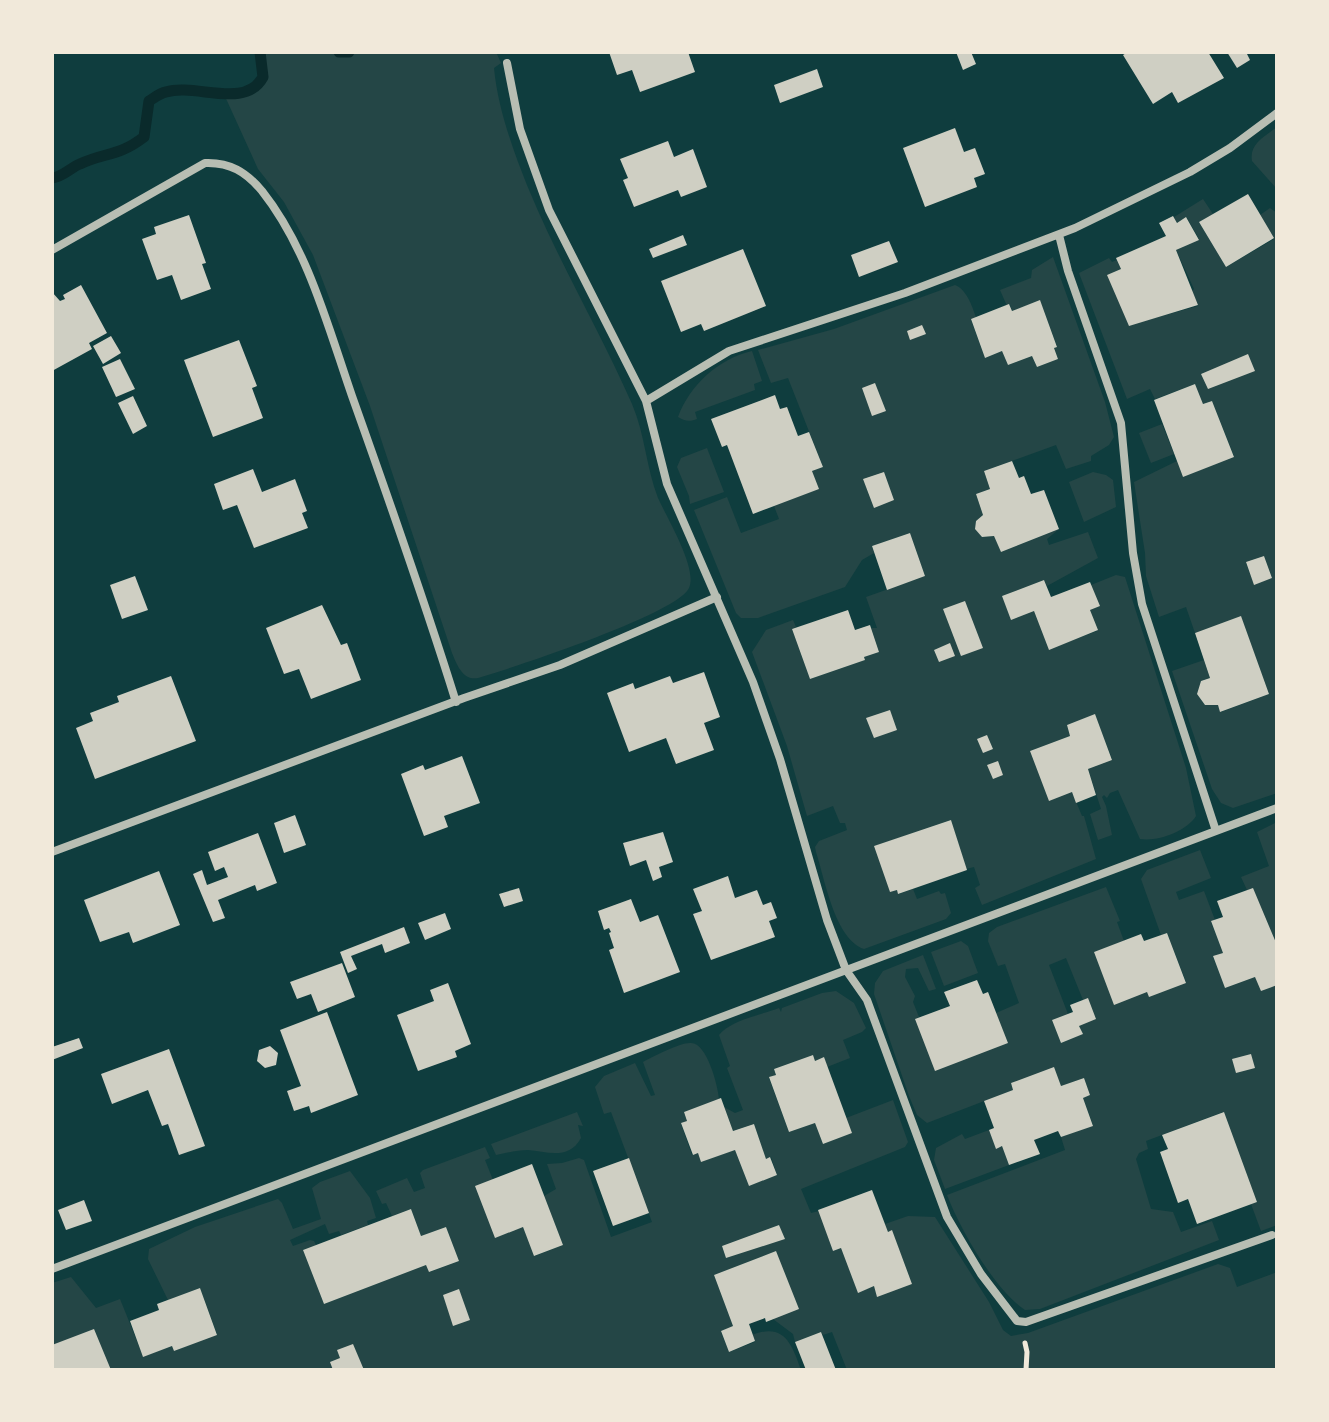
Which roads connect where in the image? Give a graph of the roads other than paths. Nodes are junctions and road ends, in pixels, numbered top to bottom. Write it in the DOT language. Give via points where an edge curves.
graph roads {
  1 [pos="507,63"];
  2 [pos="1277,113"];
  3 [pos="1059,235"];
  4 [pos="52,250"];
  5 [pos="646,401"];
  6 [pos="717,597"];
  7 [pos="456,702"];
  8 [pos="1277,808"];
  9 [pos="1216,831"];
  10 [pos="52,852"];
  11 [pos="846,970"];
  12 [pos="1272,1235"];
  13 [pos="52,1269"];
  1 -- 5 [label="street" via="520,129 549,210"];
  2 -- 3 [label="street" via="1190,172"];
  3 -- 5 [label="street" via="729,351"];
  3 -- 9 [label="street" via="1121,423 1142,604"];
  4 -- 7 [label="street" via="205,163 230,165 246,174 293,241 315,292"];
  5 -- 6 [label="street" via="667,484"];
  6 -- 7 [label="street" via="560,665"];
  6 -- 11 [label="street" via="766,717"];
  7 -- 10 [label="street"];
  8 -- 9 [label="street"];
  9 -- 11 [label="street"];
  11 -- 12 [label="street" via="867,1000 947,1217 1017,1321"];
  11 -- 13 [label="street"];
}
